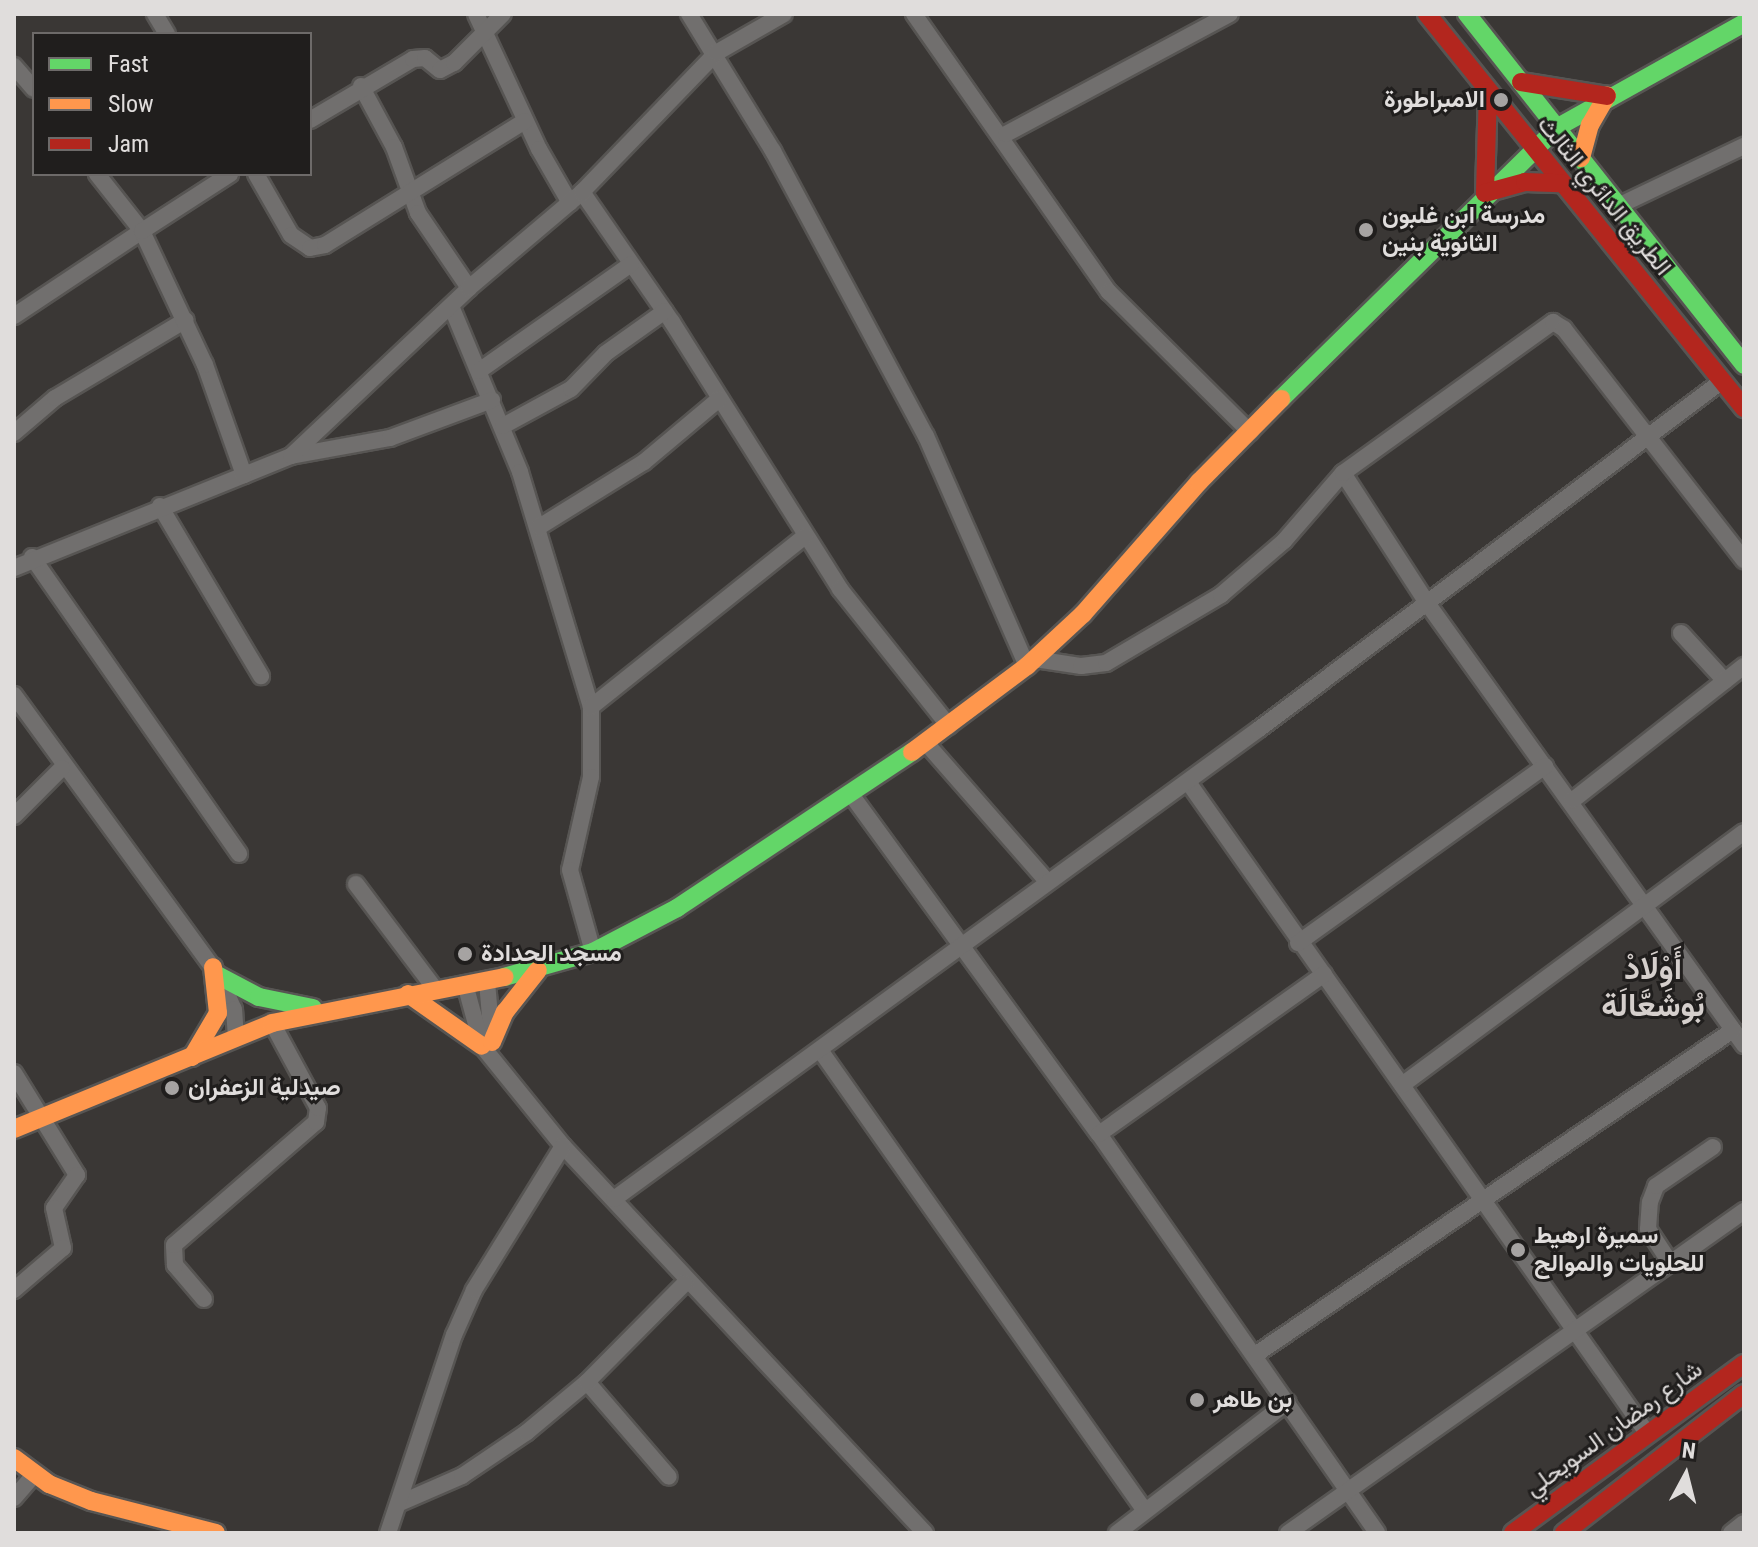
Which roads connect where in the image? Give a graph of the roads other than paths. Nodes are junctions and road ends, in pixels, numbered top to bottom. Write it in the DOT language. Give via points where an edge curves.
graph roads {
  1 [pos="155,14"];
  2 [pos="476,14"];
  3 [pos="503,14"];
  4 [pos="689,14"];
  5 [pos="784,14"];
  6 [pos="914,14"];
  7 [pos="1230,14"];
  8 [pos="1427,14"];
  9 [pos="1467,14"];
  10 [pos="1744,23"];
  11 [pos="166,32"];
  12 [pos="488,34"];
  13 [pos="716,53"];
  14 [pos="14,66"];
  15 [pos="1521,82"];
  16 [pos="361,86"];
  17 [pos="32,87"];
  18 [pos="1488,91"];
  19 [pos="1607,96"];
  20 [pos="312,119"];
  21 [pos="525,121"];
  22 [pos="1558,127"];
  23 [pos="1006,134"];
  24 [pos="1744,146"];
  25 [pos="1533,148"];
  26 [pos="1581,158"];
  27 [pos="99,176"];
  28 [pos="227,176"];
  29 [pos="257,176"];
  30 [pos="1561,183"];
  31 [pos="1485,193"];
  32 [pos="411,196"];
  33 [pos="576,198"];
  34 [pos="1618,206"];
  35 [pos="142,231"];
  36 [pos="631,264"];
  37 [pos="469,288"];
  38 [pos="451,306"];
  39 [pos="665,311"];
  40 [pos="14,316"];
  41 [pos="186,320"];
  42 [pos="1744,365"];
  43 [pos="479,371"];
  44 [pos="1722,381"];
  45 [pos="719,399"];
  46 [pos="492,400"];
  47 [pos="1744,408"];
  48 [pos="503,426"];
  49 [pos="1250,432"];
  50 [pos="14,433"];
  51 [pos="1648,440"];
  52 [pos="291,456"];
  53 [pos="1343,473"];
  54 [pos="244,475"];
  55 [pos="160,506"];
  56 [pos="539,527"];
  57 [pos="805,536"];
  58 [pos="32,557"];
  59 [pos="1744,560"];
  60 [pos="14,568"];
  61 [pos="1427,603"];
  62 [pos="1681,633"];
  63 [pos="1031,663"];
  64 [pos="1744,666"];
  65 [pos="261,676"];
  66 [pos="1725,681"];
  67 [pos="14,695"];
  68 [pos="591,707"];
  69 [pos="949,726"];
  70 [pos="926,743"];
  71 [pos="1545,766"];
  72 [pos="62,768"];
  73 [pos="1188,782"];
  74 [pos="850,793"];
  75 [pos="1573,800"];
  76 [pos="14,816"];
  77 [pos="1741,839"];
  78 [pos="239,854"];
  79 [pos="1047,881"];
  80 [pos="356,884"];
  81 [pos="1643,904"];
  82 [pos="1298,943"];
  83 [pos="959,945"];
  84 [pos="593,952"];
  85 [pos="538,970"];
  86 [pos="216,971"];
  87 [pos="1324,974"];
  88 [pos="487,982"];
  89 [pos="465,984"];
  90 [pos="435,989"];
  91 [pos="408,994"];
  92 [pos="326,1009"];
  93 [pos="272,1023"];
  94 [pos="1733,1030"];
  95 [pos="236,1037"];
  96 [pos="487,1044"];
  97 [pos="1744,1045"];
  98 [pos="820,1050"];
  99 [pos="192,1058"];
  100 [pos="14,1073"];
  101 [pos="1402,1085"];
  102 [pos="37,1117"];
  103 [pos="14,1129"];
  104 [pos="1099,1134"];
  105 [pos="563,1146"];
  106 [pos="1713,1147"];
  107 [pos="614,1199"];
  108 [pos="1486,1202"];
  109 [pos="1744,1211"];
  110 [pos="1671,1264"];
  111 [pos="685,1283"];
  112 [pos="14,1290"];
  113 [pos="204,1299"];
  114 [pos="1573,1335"];
  115 [pos="1255,1355"];
  116 [pos="1744,1364"];
  117 [pos="587,1382"];
  118 [pos="1744,1394"];
  119 [pos="1288,1402"];
  120 [pos="1647,1433"];
  121 [pos="14,1458"];
  122 [pos="34,1475"];
  123 [pos="669,1477"];
  124 [pos="1350,1494"];
  125 [pos="14,1498"];
  126 [pos="400,1503"];
  127 [pos="1145,1511"];
  128 [pos="1744,1523"];
  129 [pos="151,1528"];
  130 [pos="216,1533"];
  131 [pos="388,1533"];
  132 [pos="925,1533"];
  133 [pos="1117,1533"];
  134 [pos="1288,1533"];
  135 [pos="1377,1533"];
  136 [pos="1513,1533"];
  137 [pos="1564,1533"];
  138 [pos="1731,1533"];
  1 -- 11 [label="street"];
  2 -- 12 [label="street"];
  3 -- 12 [label="street"];
  4 -- 13 [label="street"];
  5 -- 13 [label="street"];
  6 -- 49 [label="street" via="1109,292"];
  7 -- 23 [label="street"];
  8 -- 18 [label="street, الطريق الدائري الثالث"];
  9 -- 15 [label="street, الطريق الدائري الثالث"];
  10 -- 19 [label="street"];
  12 -- 16 [label="street" via="440,70 419,57"];
  12 -- 21 [label="street"];
  13 -- 33 [label="street"];
  13 -- 63 [label="street" via="926,436"];
  14 -- 17 [label="street"];
  15 -- 19 [label="street"];
  15 -- 22 [label="street, الطريق الدائري الثالث"];
  16 -- 20 [label="street"];
  16 -- 32 [label="street" via="394,147"];
  18 -- 25 [label="street, الطريق الدائري الثالث"];
  18 -- 31 [label="street"];
  19 -- 22 [label="street"];
  19 -- 26 [label="street" via="1590,125"];
  21 -- 32 [label="street"];
  21 -- 33 [label="street"];
  22 -- 25 [label="street"];
  22 -- 26 [label="street, الطريق الدائري الثالث"];
  24 -- 34 [label="street"];
  25 -- 30 [label="street, الطريق الدائري الثالث"];
  25 -- 31 [label="street"];
  26 -- 34 [label="street, الطريق الدائري الثالث"];
  27 -- 35 [label="street"];
  28 -- 35 [label="street"];
  29 -- 32 [label="street" via="291,235 310,248 325,245"];
  30 -- 31 [label="street" via="1525,182"];
  30 -- 44 [label="street, الطريق الدائري الثالث"];
  31 -- 49 [label="street"];
  32 -- 37 [label="street"];
  33 -- 36 [label="street"];
  33 -- 37 [label="street"];
  34 -- 42 [label="street, الطريق الدائري الثالث"];
  35 -- 40 [label="street"];
  35 -- 41 [label="street"];
  36 -- 39 [label="street"];
  36 -- 43 [label="street"];
  37 -- 38 [label="street"];
  38 -- 43 [label="street"];
  38 -- 52 [label="street"];
  39 -- 45 [label="street"];
  39 -- 48 [label="street" via="606,353 571,389"];
  41 -- 50 [label="street" via="55,398"];
  41 -- 54 [label="street"];
  43 -- 46 [label="street"];
  44 -- 47 [label="street, الطريق الدائري الثالث"];
  44 -- 51 [label="street"];
  45 -- 56 [label="street" via="644,462"];
  45 -- 57 [label="street"];
  46 -- 48 [label="street"];
  46 -- 52 [label="street" via="390,438"];
  48 -- 56 [label="street"];
  49 -- 63 [label="street" via="1083,614"];
  51 -- 53 [label="street" via="1564,329 1553,322"];
  51 -- 59 [label="street"];
  51 -- 61 [label="street"];
  52 -- 54 [label="street"];
  53 -- 61 [label="street"];
  53 -- 63 [label="street" via="1263,562 1163,631 1094,666"];
  54 -- 55 [label="street"];
  55 -- 58 [label="street"];
  55 -- 65 [label="street"];
  56 -- 68 [label="street"];
  57 -- 68 [label="street"];
  57 -- 69 [label="street" via="855,610"];
  58 -- 60 [label="street"];
  58 -- 78 [label="street"];
  61 -- 71 [label="street"];
  61 -- 73 [label="street"];
  62 -- 66 [label="street"];
  63 -- 69 [label="street"];
  64 -- 66 [label="street"];
  66 -- 75 [label="street"];
  67 -- 72 [label="street"];
  68 -- 84 [label="street" via="591,777 570,870"];
  69 -- 70 [label="street"];
  70 -- 74 [label="street"];
  70 -- 79 [label="street"];
  71 -- 75 [label="street"];
  71 -- 82 [label="street"];
  72 -- 76 [label="street"];
  72 -- 86 [label="street"];
  73 -- 79 [label="street"];
  73 -- 82 [label="street"];
  74 -- 83 [label="street"];
  74 -- 84 [label="street" via="677,908"];
  75 -- 81 [label="street"];
  77 -- 81 [label="street"];
  79 -- 83 [label="street"];
  80 -- 90 [label="street"];
  81 -- 94 [label="street"];
  81 -- 101 [label="street"];
  82 -- 87 [label="street"];
  83 -- 98 [label="street"];
  83 -- 104 [label="street"];
  84 -- 85 [label="street"];
  85 -- 88 [label="street"];
  85 -- 96 [label="street"];
  86 -- 92 [label="street" via="259,997"];
  86 -- 95 [label="street" via="234,1009"];
  86 -- 99 [label="street" via="218,1013"];
  87 -- 101 [label="street"];
  87 -- 104 [label="street"];
  88 -- 89 [label="street"];
  88 -- 96 [label="street"];
  89 -- 90 [label="street"];
  89 -- 96 [label="street"];
  90 -- 91 [label="street"];
  91 -- 92 [label="street"];
  91 -- 96 [label="street"];
  92 -- 93 [label="street"];
  93 -- 95 [label="street"];
  93 -- 113 [label="street" via="318,1108 316,1122 174,1245 175,1265"];
  94 -- 97 [label="street"];
  94 -- 108 [label="street"];
  95 -- 99 [label="street"];
  96 -- 105 [label="street" via="499,1068"];
  98 -- 107 [label="street"];
  98 -- 127 [label="street"];
  99 -- 102 [label="street"];
  100 -- 102 [label="street"];
  101 -- 108 [label="street"];
  102 -- 103 [label="street"];
  102 -- 112 [label="street" via="66,1151 77,1175 54,1208 63,1248"];
  104 -- 115 [label="street"];
  105 -- 107 [label="street"];
  105 -- 126 [label="street" via="474,1290 454,1335"];
  106 -- 110 [label="street" via="1656,1186 1650,1202 1648,1229"];
  107 -- 111 [label="street"];
  108 -- 114 [label="street"];
  108 -- 115 [label="street"];
  109 -- 110 [label="street"];
  110 -- 114 [label="street"];
  111 -- 117 [label="street"];
  111 -- 132 [label="street" via="861,1459"];
  114 -- 120 [label="street"];
  114 -- 124 [label="street"];
  115 -- 119 [label="street"];
  116 -- 120 [label="street, شارع رمضان السويحلي"];
  117 -- 123 [label="street"];
  117 -- 126 [label="street" via="488,1460"];
  118 -- 137 [label="street, شارع رمضان السويحلي"];
  119 -- 124 [label="street"];
  119 -- 127 [label="street"];
  120 -- 136 [label="street, شارع رمضان السويحلي"];
  121 -- 122 [label="street"];
  122 -- 125 [label="street"];
  122 -- 129 [label="street"];
  124 -- 134 [label="street"];
  124 -- 135 [label="street"];
  126 -- 131 [label="street"];
  127 -- 133 [label="street"];
  128 -- 138 [label="street"];
  129 -- 130 [label="street"];
}
